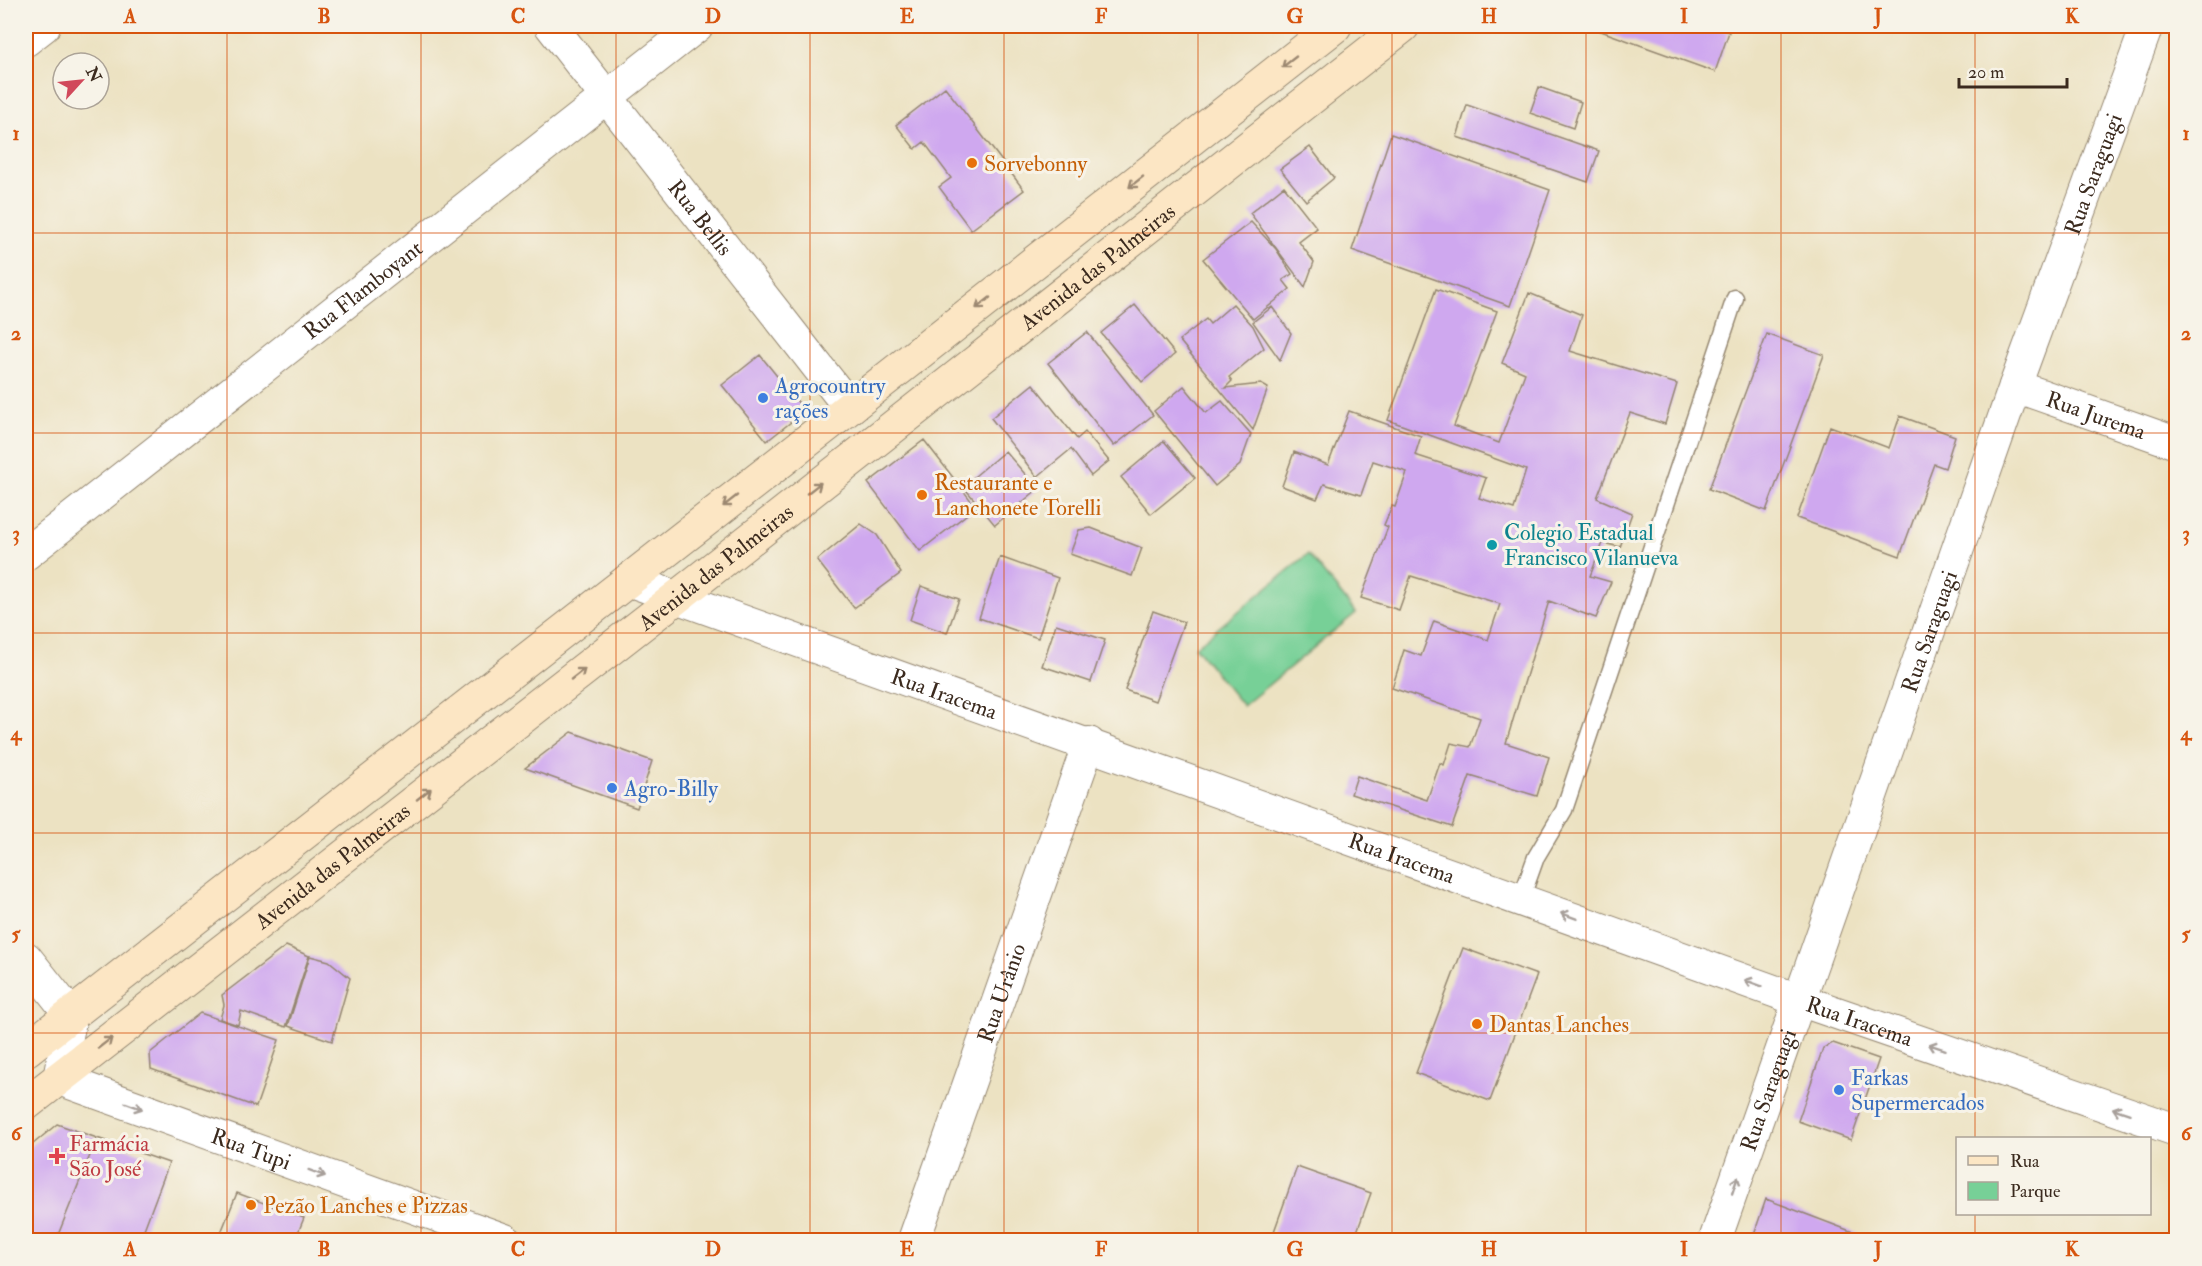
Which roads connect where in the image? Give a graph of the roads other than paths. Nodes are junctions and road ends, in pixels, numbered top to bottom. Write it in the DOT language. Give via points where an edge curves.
graph roads {
  1 [pos="44,26"];
  2 [pos="552,26"];
  3 [pos="697,26"];
  4 [pos="1335,26"];
  5 [pos="1403,26"];
  6 [pos="2147,26"];
  7 [pos="26,40"];
  8 [pos="606,96"];
  9 [pos="1735,298"];
  10 [pos="2015,386"];
  11 [pos="837,418"];
  12 [pos="2176,443"];
  13 [pos="851,459"];
  14 [pos="26,554"];
  15 [pos="628,580"];
  16 [pos="677,597"];
  17 [pos="1089,743"];
  18 [pos="1521,899"];
  19 [pos="26,958"];
  20 [pos="1799,1000"];
  21 [pos="70,1015"];
  22 [pos="26,1050"];
  23 [pos="59,1079"];
  24 [pos="26,1104"];
  25 [pos="2176,1130"];
  26 [pos="428,1228"];
  27 [pos="505,1240"];
  28 [pos="914,1240"];
  29 [pos="1715,1240"];
  1 -- 7 [label="street"];
  2 -- 8 [label="street, Rua Bellis"];
  3 -- 8 [label="street, Rua Flamboyant"];
  4 -- 11 [label="street, Avenida das Palmeiras, one-way"];
  5 -- 13 [label="street, Avenida das Palmeiras"];
  6 -- 10 [label="street, Rua Saraguagi"];
  8 -- 11 [label="street, Rua Bellis"];
  8 -- 14 [label="street, Rua Flamboyant"];
  9 -- 18 [label="lane" via="1564,810 1536,857"];
  10 -- 12 [label="street, Rua Jurema"];
  10 -- 20 [label="street, Rua Saraguagi"];
  11 -- 13 [label="street"];
  11 -- 15 [label="street, Avenida das Palmeiras, one-way"];
  16 -- 13 [label="street, Avenida das Palmeiras, one-way"];
  15 -- 16 [label="street, Rua Iracema"];
  15 -- 21 [label="street, Avenida das Palmeiras"];
  16 -- 17 [label="street, Rua Iracema"];
  23 -- 16 [label="street, Avenida das Palmeiras, one-way"];
  17 -- 18 [label="street, Rua Iracema"];
  17 -- 28 [label="street, Rua Urânio"];
  20 -- 18 [label="street, Rua Iracema, one-way"];
  19 -- 21 [label="street"];
  25 -- 20 [label="street, Rua Iracema, one-way"];
  29 -- 20 [label="street, Rua Saraguagi, one-way"];
  21 -- 22 [label="street, Avenida das Palmeiras"];
  21 -- 23 [label="street"];
  23 -- 24 [label="street, Avenida das Palmeiras"];
  23 -- 26 [label="street, Rua Tupi, one-way"];
  26 -- 27 [label="street, Rua Tupi"];
}
